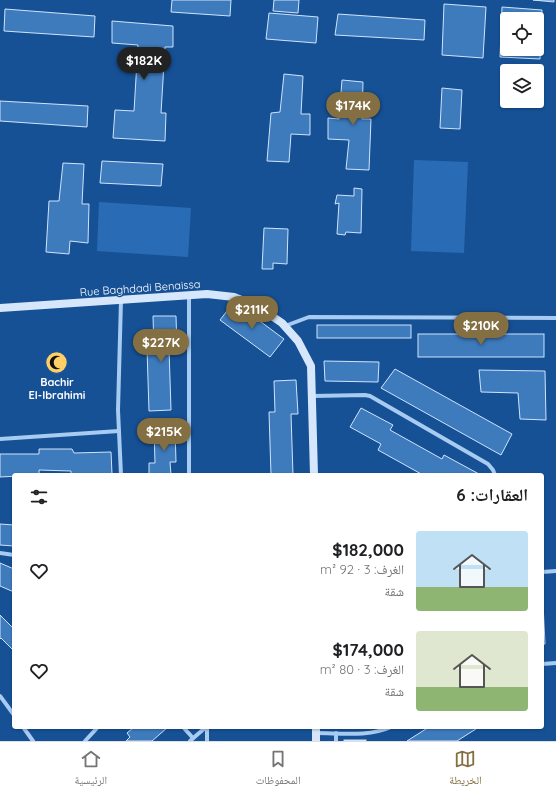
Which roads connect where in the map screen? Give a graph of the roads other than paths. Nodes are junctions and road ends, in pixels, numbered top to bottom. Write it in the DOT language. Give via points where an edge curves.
graph roads {
  1 [pos="189,295"];
  2 [pos="121,300"];
  3 [pos="0,308"];
  4 [pos="556,318"];
  5 [pos="284,326"];
  6 [pos="313,396"];
  7 [pos="119,431"];
  8 [pos="0,439"];
  9 [pos="121,473"];
  10 [pos="189,473"];
  11 [pos="314,473"];
  12 [pos="494,473"];
  13 [pos="0,553"];
  14 [pos="12,556"];
  15 [pos="556,571"];
  16 [pos="544,572"];
  17 [pos="556,663"];
  18 [pos="544,664"];
  19 [pos="0,696"];
  20 [pos="12,712"];
  21 [pos="24,729"];
  22 [pos="96,729"];
  23 [pos="184,729"];
  24 [pos="204,729"];
  25 [pos="206,729"];
  26 [pos="387,729"];
  27 [pos="336,733"];
  28 [pos="316,734"];
  29 [pos="191,740"];
  30 [pos="33,741"];
  31 [pos="85,741"];
  32 [pos="206,741"];
  33 [pos="336,741"];
  1 -- 2 [label="street, Rue Baghdadi Benaissa"];
  1 -- 5 [label="street, Rue Baghdadi Benaissa" via="234,297 257,306"];
  1 -- 10 [label="street"];
  2 -- 3 [label="street, Rue Baghdadi Benaissa"];
  2 -- 7 [label="street"];
  4 -- 5 [label="street" via="309,317"];
  5 -- 6 [label="street, Rue Baghdadi Benaissa" via="298,341 311,366"];
  6 -- 11 [label="street, Rue Baghdadi Benaissa"];
  6 -- 12 [label="street" via="370,396 488,464"];
  7 -- 8 [label="street"];
  7 -- 9 [label="street"];
  13 -- 14 [label="street"];
  15 -- 16 [label="street"];
  17 -- 18 [label="street"];
  19 -- 20 [label="street"];
  21 -- 30 [label="street"];
  22 -- 31 [label="street"];
  23 -- 29 [label="street"];
  24 -- 29 [label="street"];
  25 -- 32 [label="street"];
  26 -- 27 [label="street" via="368,733"];
  27 -- 28 [label="street"];
  27 -- 33 [label="street"];
}
